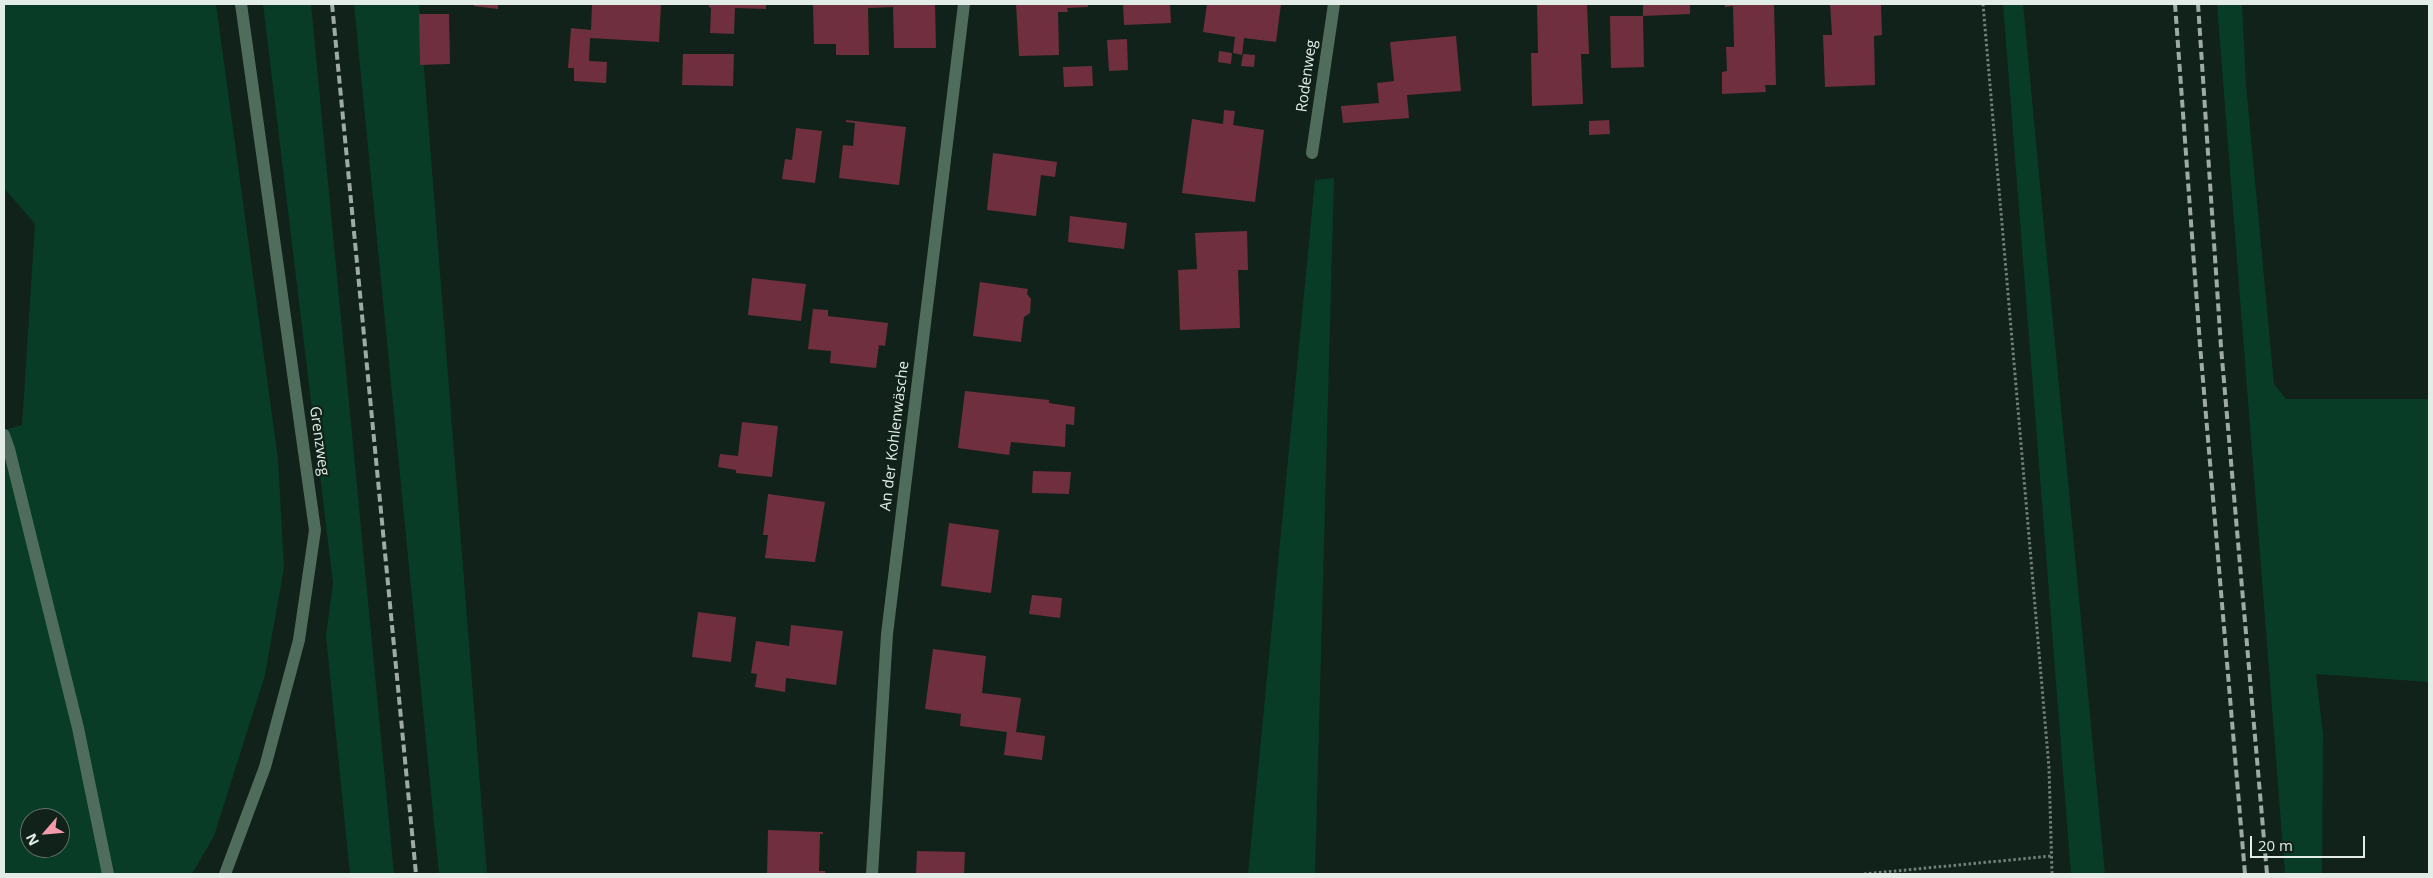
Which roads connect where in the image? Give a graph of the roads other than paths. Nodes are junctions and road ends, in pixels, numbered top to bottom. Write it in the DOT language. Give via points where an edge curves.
graph roads {
  1 [pos="241,4"];
  2 [pos="964,4"];
  3 [pos="1334,4"];
  4 [pos="1312,154"];
  5 [pos="4,435"];
  6 [pos="108,874"];
  7 [pos="225,874"];
  8 [pos="872,874"];
  1 -- 7 [label="street, Grenzweg" via="315,530 299,640 265,767"];
  2 -- 8 [label="street, An der Kohlenwäsche" via="887,634"];
  3 -- 4 [label="street, Rodenweg"];
  5 -- 6 [label="street" via="78,728"];
}
